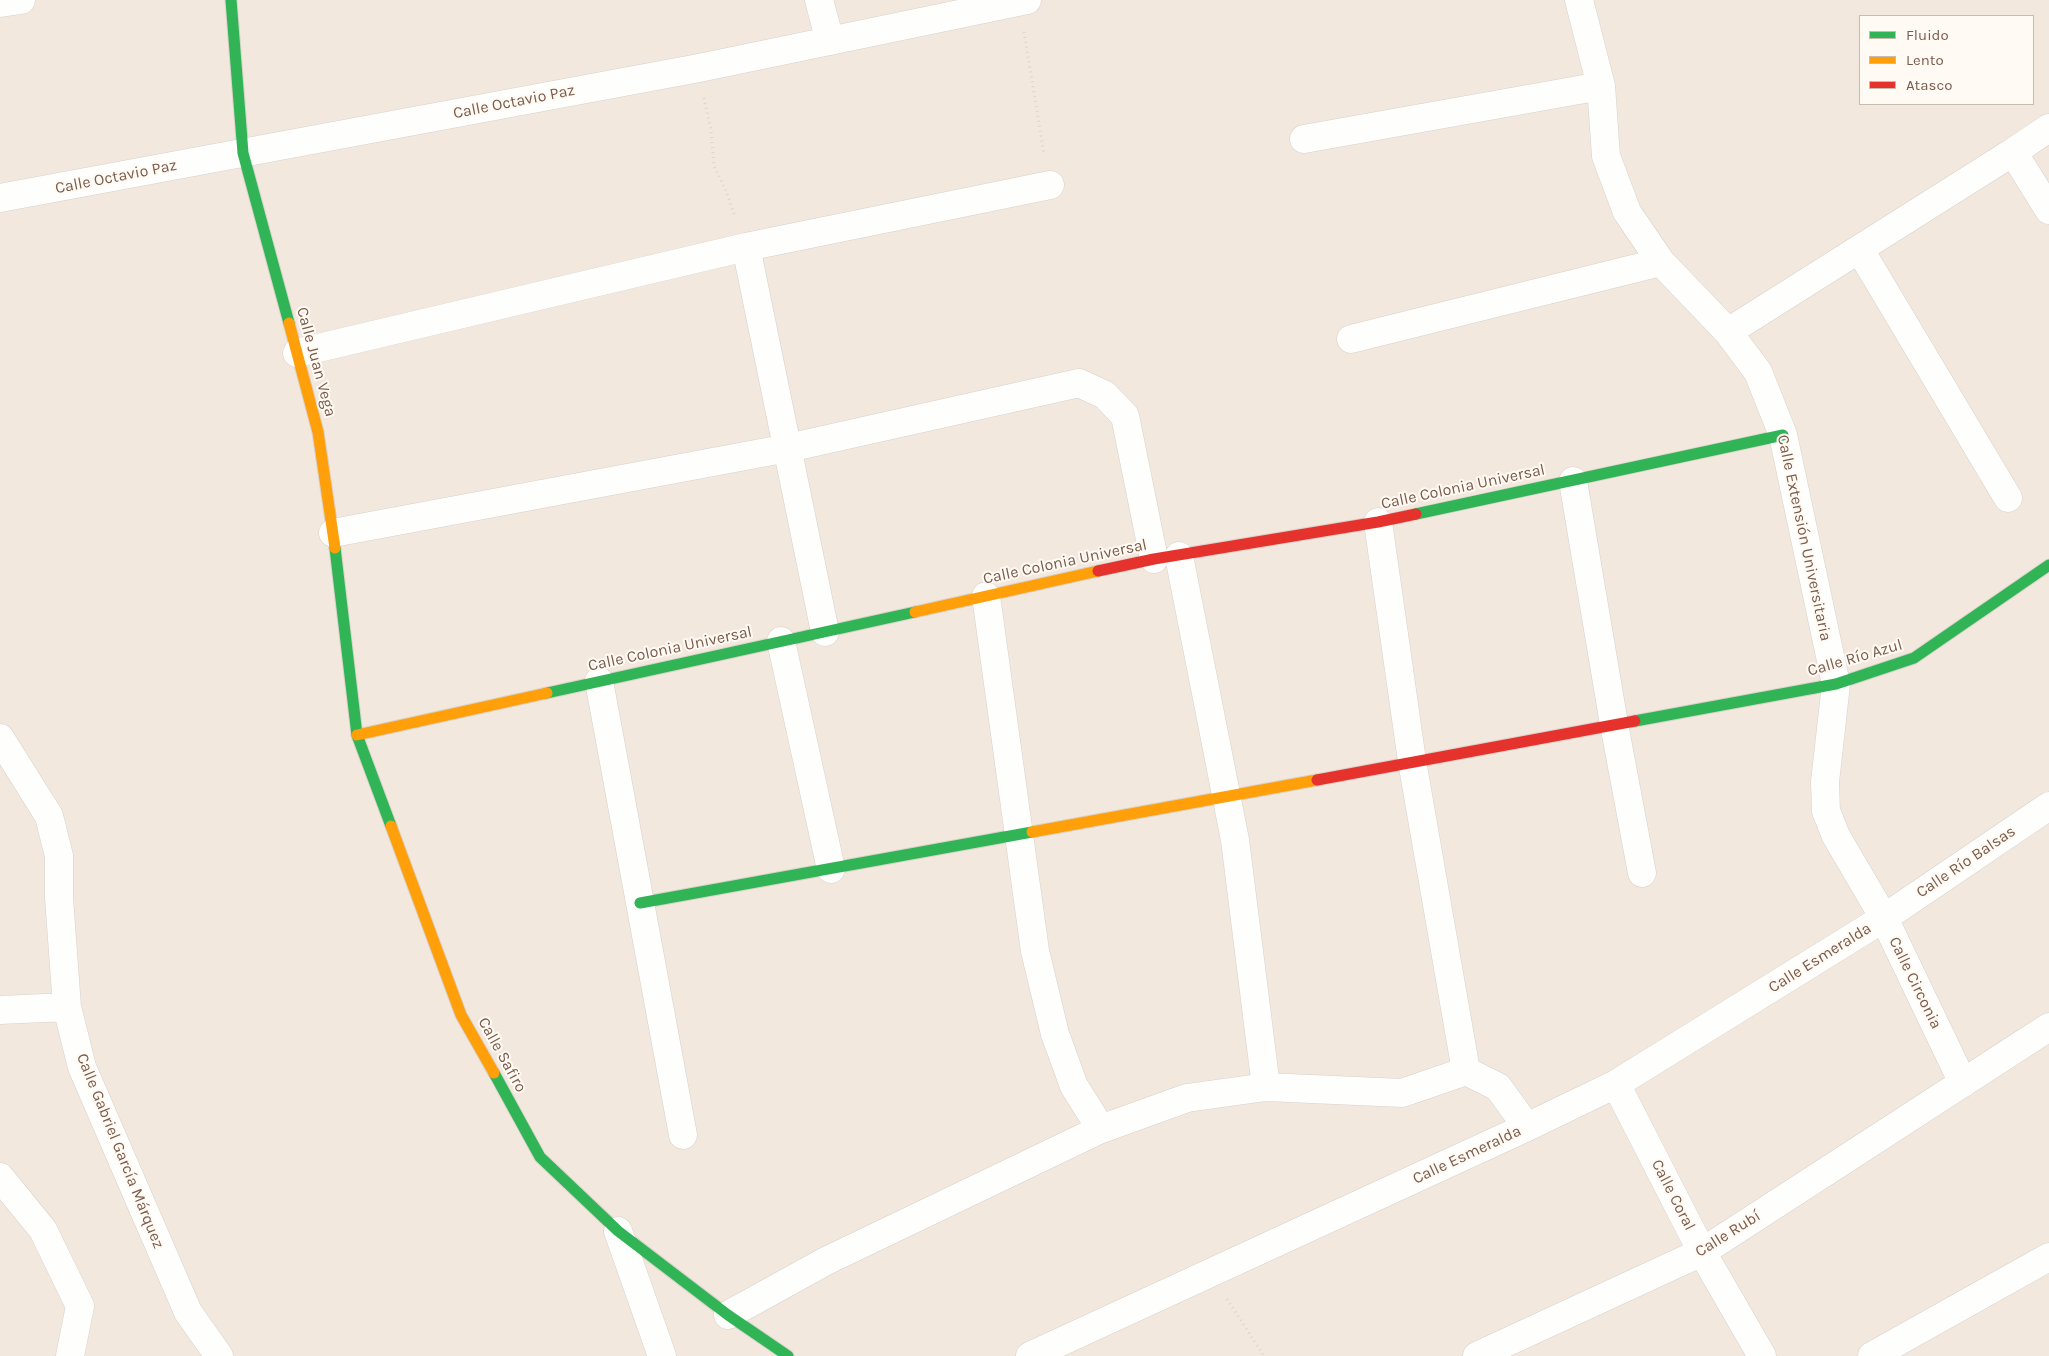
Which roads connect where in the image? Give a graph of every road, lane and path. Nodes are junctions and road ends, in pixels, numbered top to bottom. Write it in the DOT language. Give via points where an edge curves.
graph roads {
  1 [pos="21,0"];
  2 [pos="232,0"];
  3 [pos="819,0"];
  4 [pos="1579,0"];
  5 [pos="1023,1"];
  6 [pos="0,3"];
  7 [pos="830,41"];
  8 [pos="699,68"];
  9 [pos="1601,86"];
  10 [pos="2049,128"];
  11 [pos="1304,139"];
  12 [pos="2013,152"];
  13 [pos="243,153"];
  14 [pos="1050,185"];
  15 [pos="0,198"];
  16 [pos="2049,210"];
  17 [pos="746,248"];
  18 [pos="1860,250"];
  19 [pos="1661,262"];
  20 [pos="1728,332"];
  21 [pos="1351,339"];
  22 [pos="297,353"];
  23 [pos="1783,436"];
  24 [pos="788,448"];
  25 [pos="1573,481"];
  26 [pos="2008,498"];
  27 [pos="1378,522"];
  28 [pos="333,533"];
  29 [pos="1166,557"];
  30 [pos="2049,565"];
  31 [pos="986,596"];
  32 [pos="825,632"];
  33 [pos="780,641"];
  34 [pos="599,681"];
  35 [pos="1836,684"];
  36 [pos="1614,724"];
  37 [pos="357,735"];
  38 [pos="0,738"];
  39 [pos="1412,761"];
  40 [pos="1226,798"];
  41 [pos="2049,806"];
  42 [pos="1019,835"];
  43 [pos="831,869"];
  44 [pos="1642,873"];
  45 [pos="640,904"];
  46 [pos="1884,918"];
  47 [pos="67,1006"];
  48 [pos="0,1010"];
  49 [pos="2049,1028"];
  50 [pos="1466,1071"];
  51 [pos="1963,1083"];
  52 [pos="1616,1084"];
  53 [pos="1266,1087"];
  54 [pos="1527,1128"];
  55 [pos="1101,1129"];
  56 [pos="683,1135"];
  57 [pos="0,1177"];
  58 [pos="618,1231"];
  59 [pos="1702,1252"];
  60 [pos="2049,1257"];
  61 [pos="1211,1273"];
  62 [pos="728,1315"];
  63 [pos="776,1351"];
  64 [pos="70,1356"];
  65 [pos="219,1356"];
  66 [pos="662,1356"];
  67 [pos="1030,1356"];
  68 [pos="1264,1356"];
  69 [pos="1477,1356"];
  70 [pos="1762,1356"];
  71 [pos="1872,1356"];
  1 -- 6 [label="street"];
  2 -- 13 [label="street, Calle Juan Vega"];
  3 -- 7 [label="street"];
  4 -- 9 [label="street, Calle Extensión Universitaria"];
  5 -- 7 [label="street, Calle Octavio Paz"];
  5 -- 14 [label="path"];
  7 -- 8 [label="street, Calle Octavio Paz"];
  8 -- 13 [label="street, Calle Octavio Paz"];
  8 -- 17 [label="path" via="714,166"];
  9 -- 11 [label="street"];
  9 -- 19 [label="street, Calle Extensión Universitaria" via="1606,156 1627,212"];
  10 -- 12 [label="street"];
  12 -- 16 [label="street"];
  12 -- 18 [label="street"];
  13 -- 15 [label="street, Calle Octavio Paz"];
  13 -- 22 [label="street, Calle Juan Vega"];
  14 -- 17 [label="street"];
  17 -- 22 [label="street"];
  17 -- 24 [label="street"];
  18 -- 20 [label="street"];
  18 -- 26 [label="street"];
  19 -- 20 [label="street, Calle Extensión Universitaria"];
  19 -- 21 [label="street"];
  20 -- 23 [label="street, Calle Extensión Universitaria" via="1758,372"];
  22 -- 28 [label="street, Calle Juan Vega" via="318,432"];
  23 -- 25 [label="street, Calle Colonia Universal"];
  23 -- 35 [label="street, Calle Extensión Universitaria"];
  24 -- 28 [label="street"];
  24 -- 29 [label="street" via="1079,383 1105,395 1125,416"];
  24 -- 32 [label="street"];
  25 -- 27 [label="street, Calle Colonia Universal"];
  25 -- 36 [label="street"];
  27 -- 29 [label="street, Calle Colonia Universal"];
  27 -- 39 [label="street"];
  28 -- 37 [label="street, Calle Juan Vega"];
  29 -- 31 [label="street, Calle Colonia Universal"];
  29 -- 40 [label="street"];
  30 -- 35 [label="street, Calle Río Azul" via="1914,658"];
  31 -- 32 [label="street, Calle Colonia Universal"];
  31 -- 42 [label="street"];
  32 -- 33 [label="street, Calle Colonia Universal"];
  33 -- 34 [label="street, Calle Colonia Universal"];
  33 -- 43 [label="street"];
  34 -- 37 [label="street, Calle Colonia Universal"];
  34 -- 45 [label="street"];
  35 -- 36 [label="street, Calle Río Azul"];
  35 -- 46 [label="street, Calle Circonia" via="1825,782 1826,812 1836,836"];
  36 -- 39 [label="street, Calle Río Azul"];
  36 -- 44 [label="street"];
  37 -- 58 [label="street, Calle Safiro" via="461,1015 540,1157"];
  38 -- 47 [label="street, Calle Gabriel García Márquez" via="49,816 59,856"];
  39 -- 40 [label="street, Calle Río Azul"];
  39 -- 50 [label="street"];
  40 -- 42 [label="street, Calle Río Azul"];
  40 -- 53 [label="street" via="1235,840"];
  41 -- 46 [label="street, Calle Río Balsas"];
  42 -- 43 [label="street, Calle Río Azul"];
  42 -- 55 [label="street" via="1035,951 1055,1034 1074,1086"];
  43 -- 45 [label="street, Calle Río Azul"];
  45 -- 56 [label="street"];
  46 -- 51 [label="street, Calle Circonia"];
  46 -- 52 [label="street, Calle Esmeralda"];
  47 -- 48 [label="street"];
  47 -- 65 [label="street, Calle Gabriel García Márquez" via="82,1067 188,1312"];
  49 -- 51 [label="street, Calle Rubí"];
  50 -- 53 [label="street" via="1402,1093"];
  50 -- 54 [label="street" via="1498,1088"];
  51 -- 59 [label="street, Calle Rubí"];
  52 -- 54 [label="street, Calle Esmeralda"];
  52 -- 59 [label="street, Calle Coral"];
  53 -- 55 [label="street" via="1187,1098"];
  54 -- 61 [label="street, Calle Esmeralda"];
  55 -- 62 [label="street" via="826,1261"];
  57 -- 64 [label="street" via="43,1230 80,1306"];
  58 -- 62 [label="street, Calle Safiro"];
  58 -- 66 [label="street"];
  59 -- 69 [label="street, Calle Rubí"];
  59 -- 70 [label="street, Calle Coral"];
  60 -- 71 [label="street"];
  61 -- 67 [label="street, Calle Esmeralda"];
  61 -- 68 [label="path"];
  62 -- 63 [label="street"];
}
